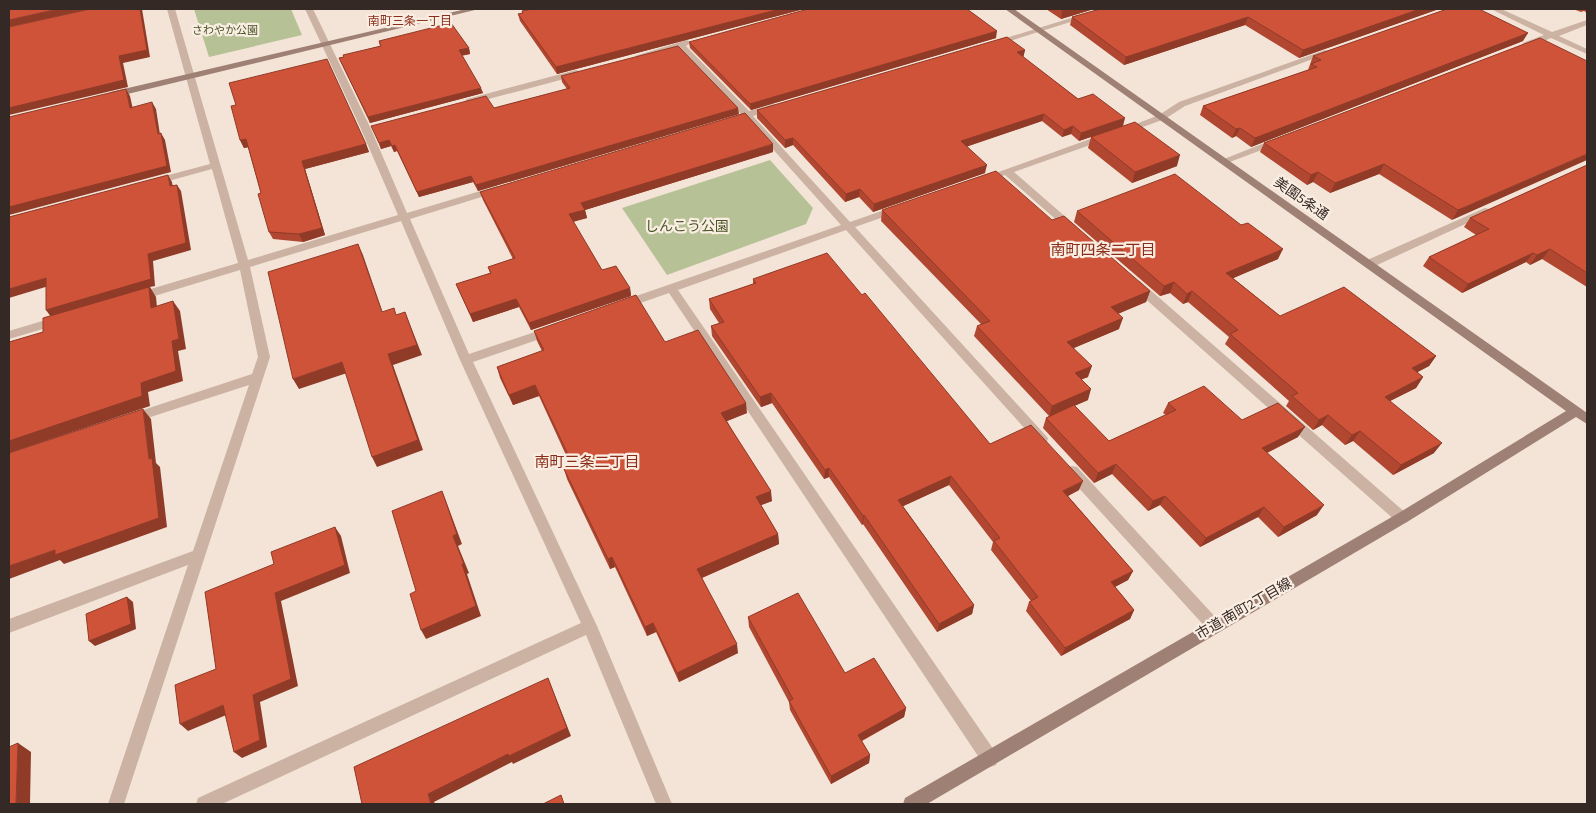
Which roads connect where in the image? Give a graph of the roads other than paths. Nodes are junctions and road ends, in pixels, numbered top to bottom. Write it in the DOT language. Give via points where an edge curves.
graph roads {
  1 [pos="171,9"];
  2 [pos="309,9"];
  3 [pos="475,9"];
  4 [pos="1009,9"];
  5 [pos="1108,9"];
  6 [pos="1496,9"];
  7 [pos="1587,22"];
  8 [pos="1038,30"];
  9 [pos="1552,35"];
  10 [pos="698,40"];
  11 [pos="327,44"];
  12 [pos="680,45"];
  13 [pos="982,46"];
  14 [pos="1340,48"];
  15 [pos="1516,49"];
  16 [pos="1587,52"];
  17 [pos="632,58"];
  18 [pos="585,70"];
  19 [pos="192,76"];
  20 [pos="105,97"];
  21 [pos="461,104"];
  22 [pos="784,104"];
  23 [pos="747,115"];
  24 [pos="1162,117"];
  25 [pos="718,123"];
  26 [pos="1288,137"];
  27 [pos="1224,161"];
  28 [pos="216,165"];
  29 [pos="1007,171"];
  30 [pos="970,184"];
  31 [pos="141,185"];
  32 [pos="509,186"];
  33 [pos="904,206"];
  34 [pos="1496,206"];
  35 [pos="405,217"];
  36 [pos="848,226"];
  37 [pos="1081,236"];
  38 [pos="1369,264"];
  39 [pos="244,265"];
  40 [pos="1126,276"];
  41 [pos="671,288"];
  42 [pos="131,299"];
  43 [pos="616,308"];
  44 [pos="65,318"];
  45 [pos="560,327"];
  46 [pos="9,335"];
  47 [pos="466,360"];
  48 [pos="258,377"];
  49 [pos="1582,415"];
  50 [pos="119,422"];
  51 [pos="1048,444"];
  52 [pos="1061,459"];
  53 [pos="1402,518"];
  54 [pos="200,554"];
  55 [pos="9,626"];
  56 [pos="590,626"];
  57 [pos="1214,626"];
  58 [pos="990,759"];
  59 [pos="116,804"];
  60 [pos="204,804"];
  61 [pos="664,804"];
  62 [pos="911,804"];
  1 -- 19 [label="street"];
  2 -- 11 [label="street"];
  3 -- 11 [label="street"];
  4 -- 8 [label="street, 美園5条通"];
  5 -- 8 [label="street"];
  6 -- 9 [label="street"];
  7 -- 9 [label="street"];
  8 -- 13 [label="street"];
  8 -- 24 [label="street, 美園5条通"];
  9 -- 15 [label="street"];
  9 -- 16 [label="street"];
  10 -- 12 [label="street"];
  11 -- 19 [label="street"];
  11 -- 35 [label="street" via="371,128"];
  12 -- 17 [label="street"];
  12 -- 23 [label="street"];
  14 -- 24 [label="street" via="1182,104"];
  18 -- 21 [label="street"];
  19 -- 20 [label="street"];
  19 -- 28 [label="street"];
  22 -- 23 [label="street"];
  23 -- 25 [label="street"];
  23 -- 36 [label="street"];
  24 -- 27 [label="street, 美園5条通"];
  24 -- 29 [label="street"];
  26 -- 27 [label="street"];
  27 -- 38 [label="street, 美園5条通"];
  28 -- 31 [label="street"];
  28 -- 39 [label="street"];
  29 -- 30 [label="street"];
  29 -- 37 [label="street"];
  32 -- 35 [label="street"];
  33 -- 36 [label="street"];
  34 -- 38 [label="street"];
  35 -- 39 [label="street"];
  35 -- 47 [label="street"];
  36 -- 41 [label="street"];
  36 -- 51 [label="street"];
  38 -- 49 [label="street, 美園5条通"];
  39 -- 42 [label="street"];
  39 -- 48 [label="street" via="264,357"];
  40 -- 53 [label="street"];
  41 -- 43 [label="street"];
  41 -- 58 [label="street"];
  44 -- 46 [label="street"];
  45 -- 47 [label="street"];
  47 -- 56 [label="street"];
  48 -- 50 [label="street"];
  48 -- 54 [label="street"];
  49 -- 53 [label="street, 市道 南町2丁目線"];
  52 -- 57 [label="street"];
  53 -- 57 [label="street, 市道 南町2丁目線"];
  54 -- 55 [label="street"];
  54 -- 59 [label="street"];
  56 -- 60 [label="street"];
  56 -- 61 [label="street"];
  57 -- 58 [label="street, 市道 南町2丁目線"];
  58 -- 62 [label="street, 市道 南町2丁目線"];
}
